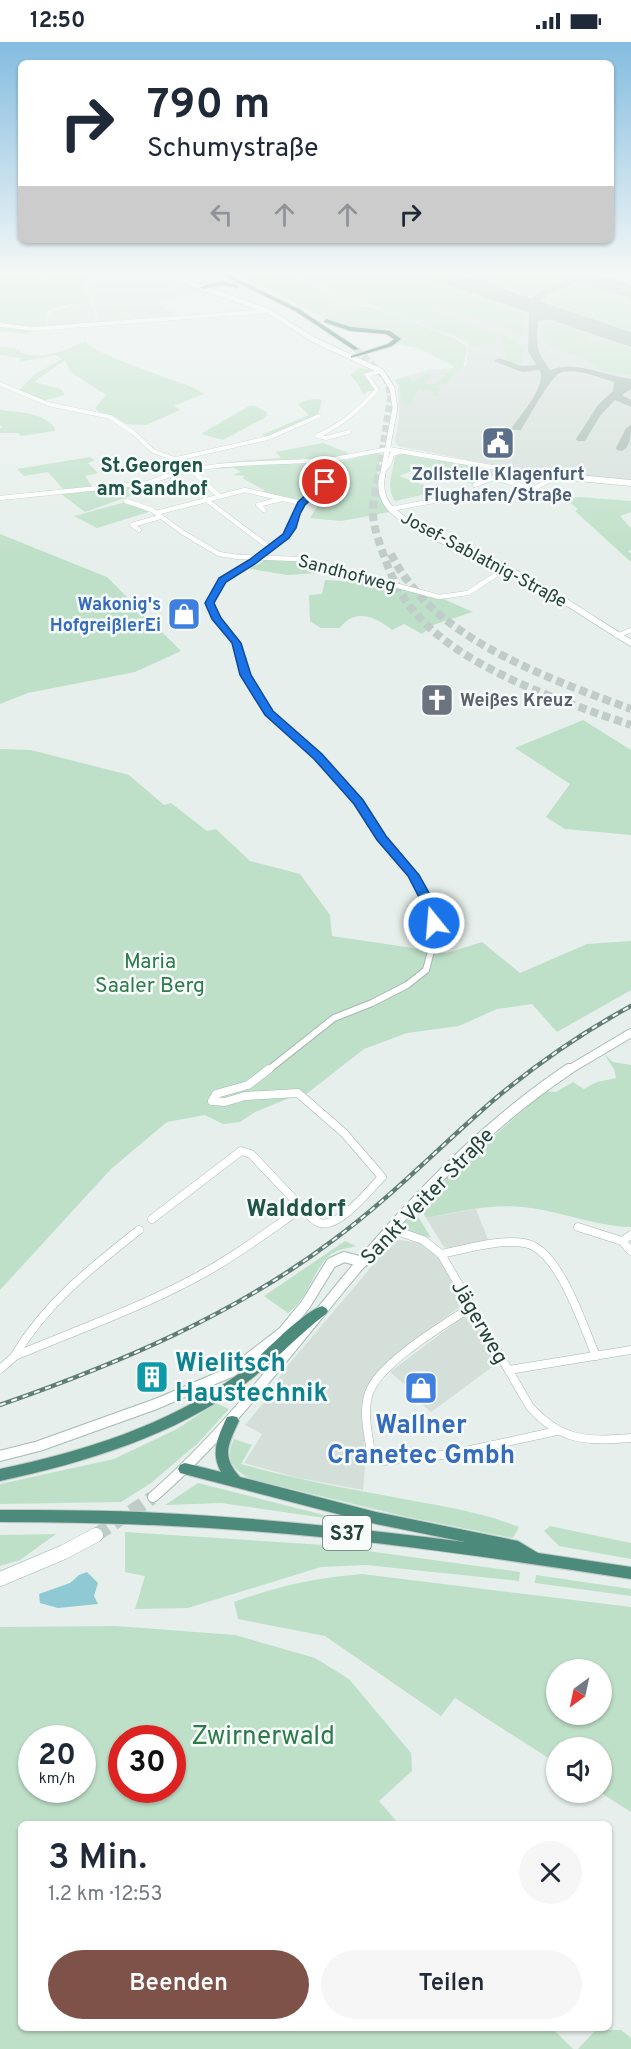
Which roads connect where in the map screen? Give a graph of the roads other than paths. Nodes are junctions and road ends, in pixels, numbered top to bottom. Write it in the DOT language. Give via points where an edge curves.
graph roads {
  1 [pos="376,369"];
  2 [pos="381,371"];
  3 [pos="0,384"];
  4 [pos="319,416"];
  5 [pos="349,432"];
  6 [pos="388,449"];
  7 [pos="404,451"];
  8 [pos="421,454"];
  9 [pos="174,459"];
  10 [pos="334,459"];
  11 [pos="194,468"];
  12 [pos="509,470"];
  13 [pos="383,471"];
  14 [pos="555,477"];
  15 [pos="494,478"];
  16 [pos="631,483"];
  17 [pos="475,485"];
  18 [pos="219,496"];
  19 [pos="454,497"];
  20 [pos="0,498"];
  21 [pos="283,498"];
  22 [pos="205,500"];
  23 [pos="126,501"];
  24 [pos="302,503"];
  25 [pos="391,509"];
  26 [pos="264,510"];
  27 [pos="158,515"];
  28 [pos="139,530"];
  29 [pos="270,548"];
  30 [pos="259,557"];
  31 [pos="506,568"];
  32 [pos="631,630"];
  33 [pos="617,636"];
  34 [pos="631,643"];
  35 [pos="631,1033"];
  36 [pos="302,1208"];
  37 [pos="152,1219"];
  38 [pos="578,1227"];
  39 [pos="391,1229"];
  40 [pos="139,1230"];
  41 [pos="631,1234"];
  42 [pos="622,1241"];
  43 [pos="631,1251"];
  44 [pos="441,1254"];
  45 [pos="363,1262"];
  46 [pos="471,1307"];
  47 [pos="322,1311"];
  48 [pos="631,1350"];
  49 [pos="15,1356"];
  50 [pos="596,1356"];
  51 [pos="0,1369"];
  52 [pos="509,1370"];
  53 [pos="232,1421"];
  54 [pos="557,1431"];
  55 [pos="631,1438"];
  56 [pos="0,1456"];
  57 [pos="185,1469"];
  58 [pos="0,1475"];
  59 [pos="236,1482"];
  60 [pos="153,1497"];
  61 [pos="0,1516"];
  62 [pos="96,1535"];
  63 [pos="541,1559"];
  64 [pos="631,1573"];
  65 [pos="0,1579"];
  1 -- 2 [label="main road"];
  2 -- 5 [label="street" via="368,375 377,390 369,400 336,428 317,436 326,438"];
  2 -- 6 [label="main road, Josef-Sablatnig-Straße" via="389,379 395,398"];
  3 -- 9 [label="street" via="48,404 118,421 153,451"];
  4 -- 9 [label="street" via="272,438"];
  6 -- 7 [label="street"];
  6 -- 8 [label="street"];
  6 -- 10 [label="street"];
  6 -- 13 [label="main road, Josef-Sablatnig-Straße"];
  7 -- 8 [label="street"];
  7 -- 13 [label="street" via="392,454"];
  8 -- 12 [label="street"];
  9 -- 11 [label="street"];
  10 -- 11 [label="street"];
  10 -- 24 [label="street" via="327,478"];
  11 -- 18 [label="street"];
  11 -- 20 [label="street" via="149,483"];
  12 -- 14 [label="street"];
  12 -- 15 [label="street"];
  13 -- 25 [label="main road, Josef-Sablatnig-Straße" via="380,487"];
  14 -- 15 [label="street" via="533,489"];
  14 -- 16 [label="street"];
  15 -- 17 [label="street"];
  18 -- 21 [label="street" via="251,490"];
  18 -- 22 [label="street"];
  19 -- 25 [label="street"];
  21 -- 24 [label="street"];
  21 -- 26 [label="street" via="258,505"];
  22 -- 27 [label="street"];
  22 -- 29 [label="street"];
  23 -- 27 [label="street, Sandhofweg"];
  24 -- 29 [label="street" via="289,532"];
  25 -- 31 [label="main road, Josef-Sablatnig-Straße" via="416,527"];
  27 -- 28 [label="street" via="132,525"];
  27 -- 30 [label="street, Sandhofweg" via="219,554"];
  29 -- 30 [label="street"];
  30 -- 31 [label="street, Sandhofweg" via="299,559 451,598 469,594"];
  30 -- 36 [label="street" via="218,584 210,600 217,619 236,643 245,675 269,713 345,785 381,838 413,875 430,907 435,936 426,970 407,985 334,1018 248,1085 216,1094 212,1101 298,1093 380,1172 382,1177 336,1222 320,1223"];
  31 -- 33 [label="main road, Josef-Sablatnig-Straße"];
  32 -- 33 [label="street"];
  33 -- 34 [label="main road, Josef-Sablatnig-Straße"];
  35 -- 39 [label="main road, Sankt Veiter Straße" via="561,1073 516,1106 450,1165"];
  36 -- 37 [label="street" via="251,1154 241,1151"];
  36 -- 49 [label="street" via="194,1278"];
  38 -- 42 [label="street"];
  39 -- 44 [label="street, Jägerweg" via="431,1244"];
  39 -- 45 [label="main road, Sankt Veiter Straße"];
  40 -- 49 [label="street" via="76,1281 33,1327"];
  41 -- 42 [label="street"];
  42 -- 43 [label="street"];
  44 -- 46 [label="street, Jägerweg"];
  44 -- 50 [label="street" via="507,1242 543,1250 557,1269"];
  45 -- 47 [label="main road, Sankt Veiter Straße"];
  45 -- 56 [label="main road" via="344,1257 331,1263 306,1304 282,1332 246,1362 212,1382 39,1446"];
  46 -- 52 [label="street, Jägerweg"];
  46 -- 54 [label="street" via="387,1368 373,1383 368,1400 372,1458 383,1461 452,1454"];
  47 -- 53 [label="main road, Sankt Veiter Straße"];
  47 -- 58 [label="highway" via="241,1379 173,1420 124,1442"];
  48 -- 50 [label="street"];
  49 -- 51 [label="street"];
  50 -- 52 [label="street"];
  52 -- 54 [label="street, Jägerweg" via="530,1407"];
  53 -- 57 [label="main road, Sankt Veiter Straße"];
  53 -- 59 [label="highway" via="220,1449 220,1459"];
  54 -- 55 [label="street" via="584,1440"];
  57 -- 59 [label="highway"];
  57 -- 60 [label="main road, Sankt Veiter Straße"];
  59 -- 63 [label="highway" via="376,1518 518,1547"];
  61 -- 63 [label="highway, S37" via="235,1522 409,1540"];
  62 -- 65 [label="main road"];
  63 -- 64 [label="highway, S37"];
}
